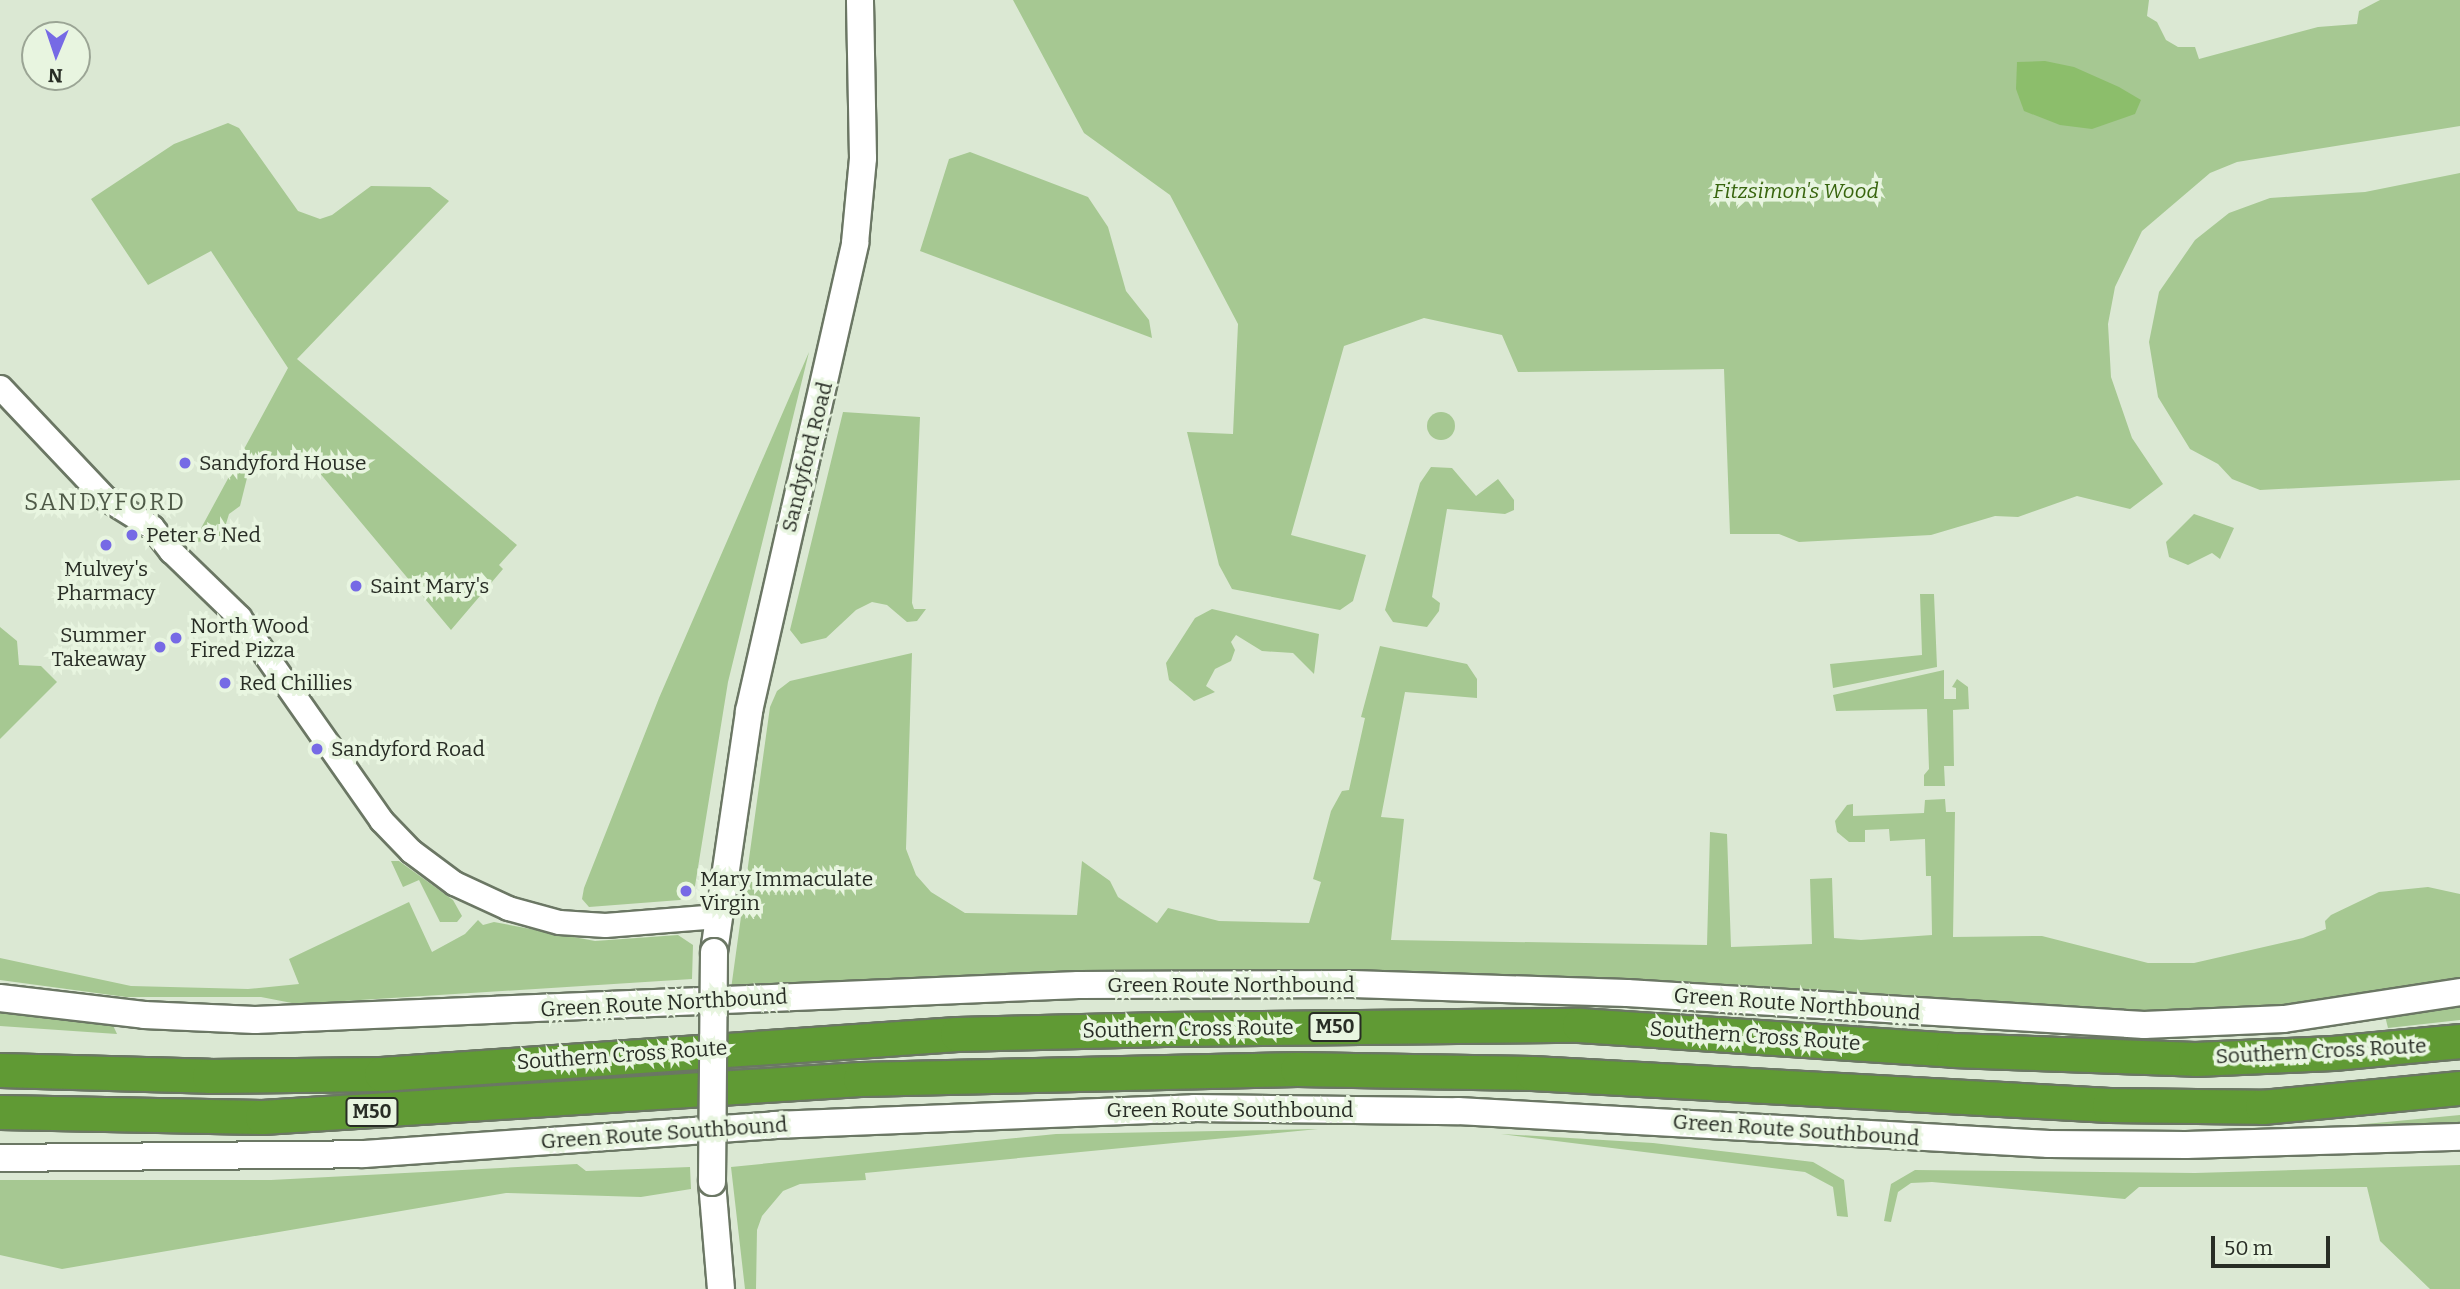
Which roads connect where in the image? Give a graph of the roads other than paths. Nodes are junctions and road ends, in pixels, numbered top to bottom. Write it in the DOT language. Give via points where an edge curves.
graph roads {
  1 [pos="860,0"];
  2 [pos="0,387"];
  3 [pos="718,916"];
  4 [pos="2460,992"];
  5 [pos="0,998"];
  6 [pos="2460,1041"];
  7 [pos="0,1051"];
  8 [pos="569,1058"];
  9 [pos="0,1070"];
  10 [pos="2460,1087"];
  11 [pos="0,1112"];
  12 [pos="262,1117"];
  13 [pos="0,1124"];
  14 [pos="2460,1137"];
  15 [pos="0,1158"];
  16 [pos="721,1289"];
  1 -- 3 [label="main road, Sandyford Road" via="863,158 853,253 749,711"];
  2 -- 3 [label="street" via="104,498 152,527 239,617 381,820 411,851 454,883 508,908 559,922 605,925"];
  3 -- 16 [label="main road, Sandyford Road, bridge" via="712,1182"];
  4 -- 5 [label="main road, Green Route Northbound" via="2284,1019 2144,1025 1627,993 1340,984 1078,985 255,1020 145,1015"];
  6 -- 8 [label="highway, Southern Cross Route / M50" via="2195,1059 1953,1051 1578,1025 957,1034"];
  7 -- 8 [label="highway" via="237,1060 515,1054"];
  8 -- 9 [label="highway, Southern Cross Route / M50" via="381,1074 209,1076"];
  10 -- 12 [label="highway, Southern Cross Route / M50" via="2262,1107 2150,1106 1531,1073 1283,1069 860,1079"];
  11 -- 12 [label="highway, Southern Cross Route / M50"];
  12 -- 13 [label="highway" via="89,1126"];
  14 -- 15 [label="main road, Green Route Southbound" via="2049,1144 1576,1116 1207,1108 774,1125 363,1154"];
}
